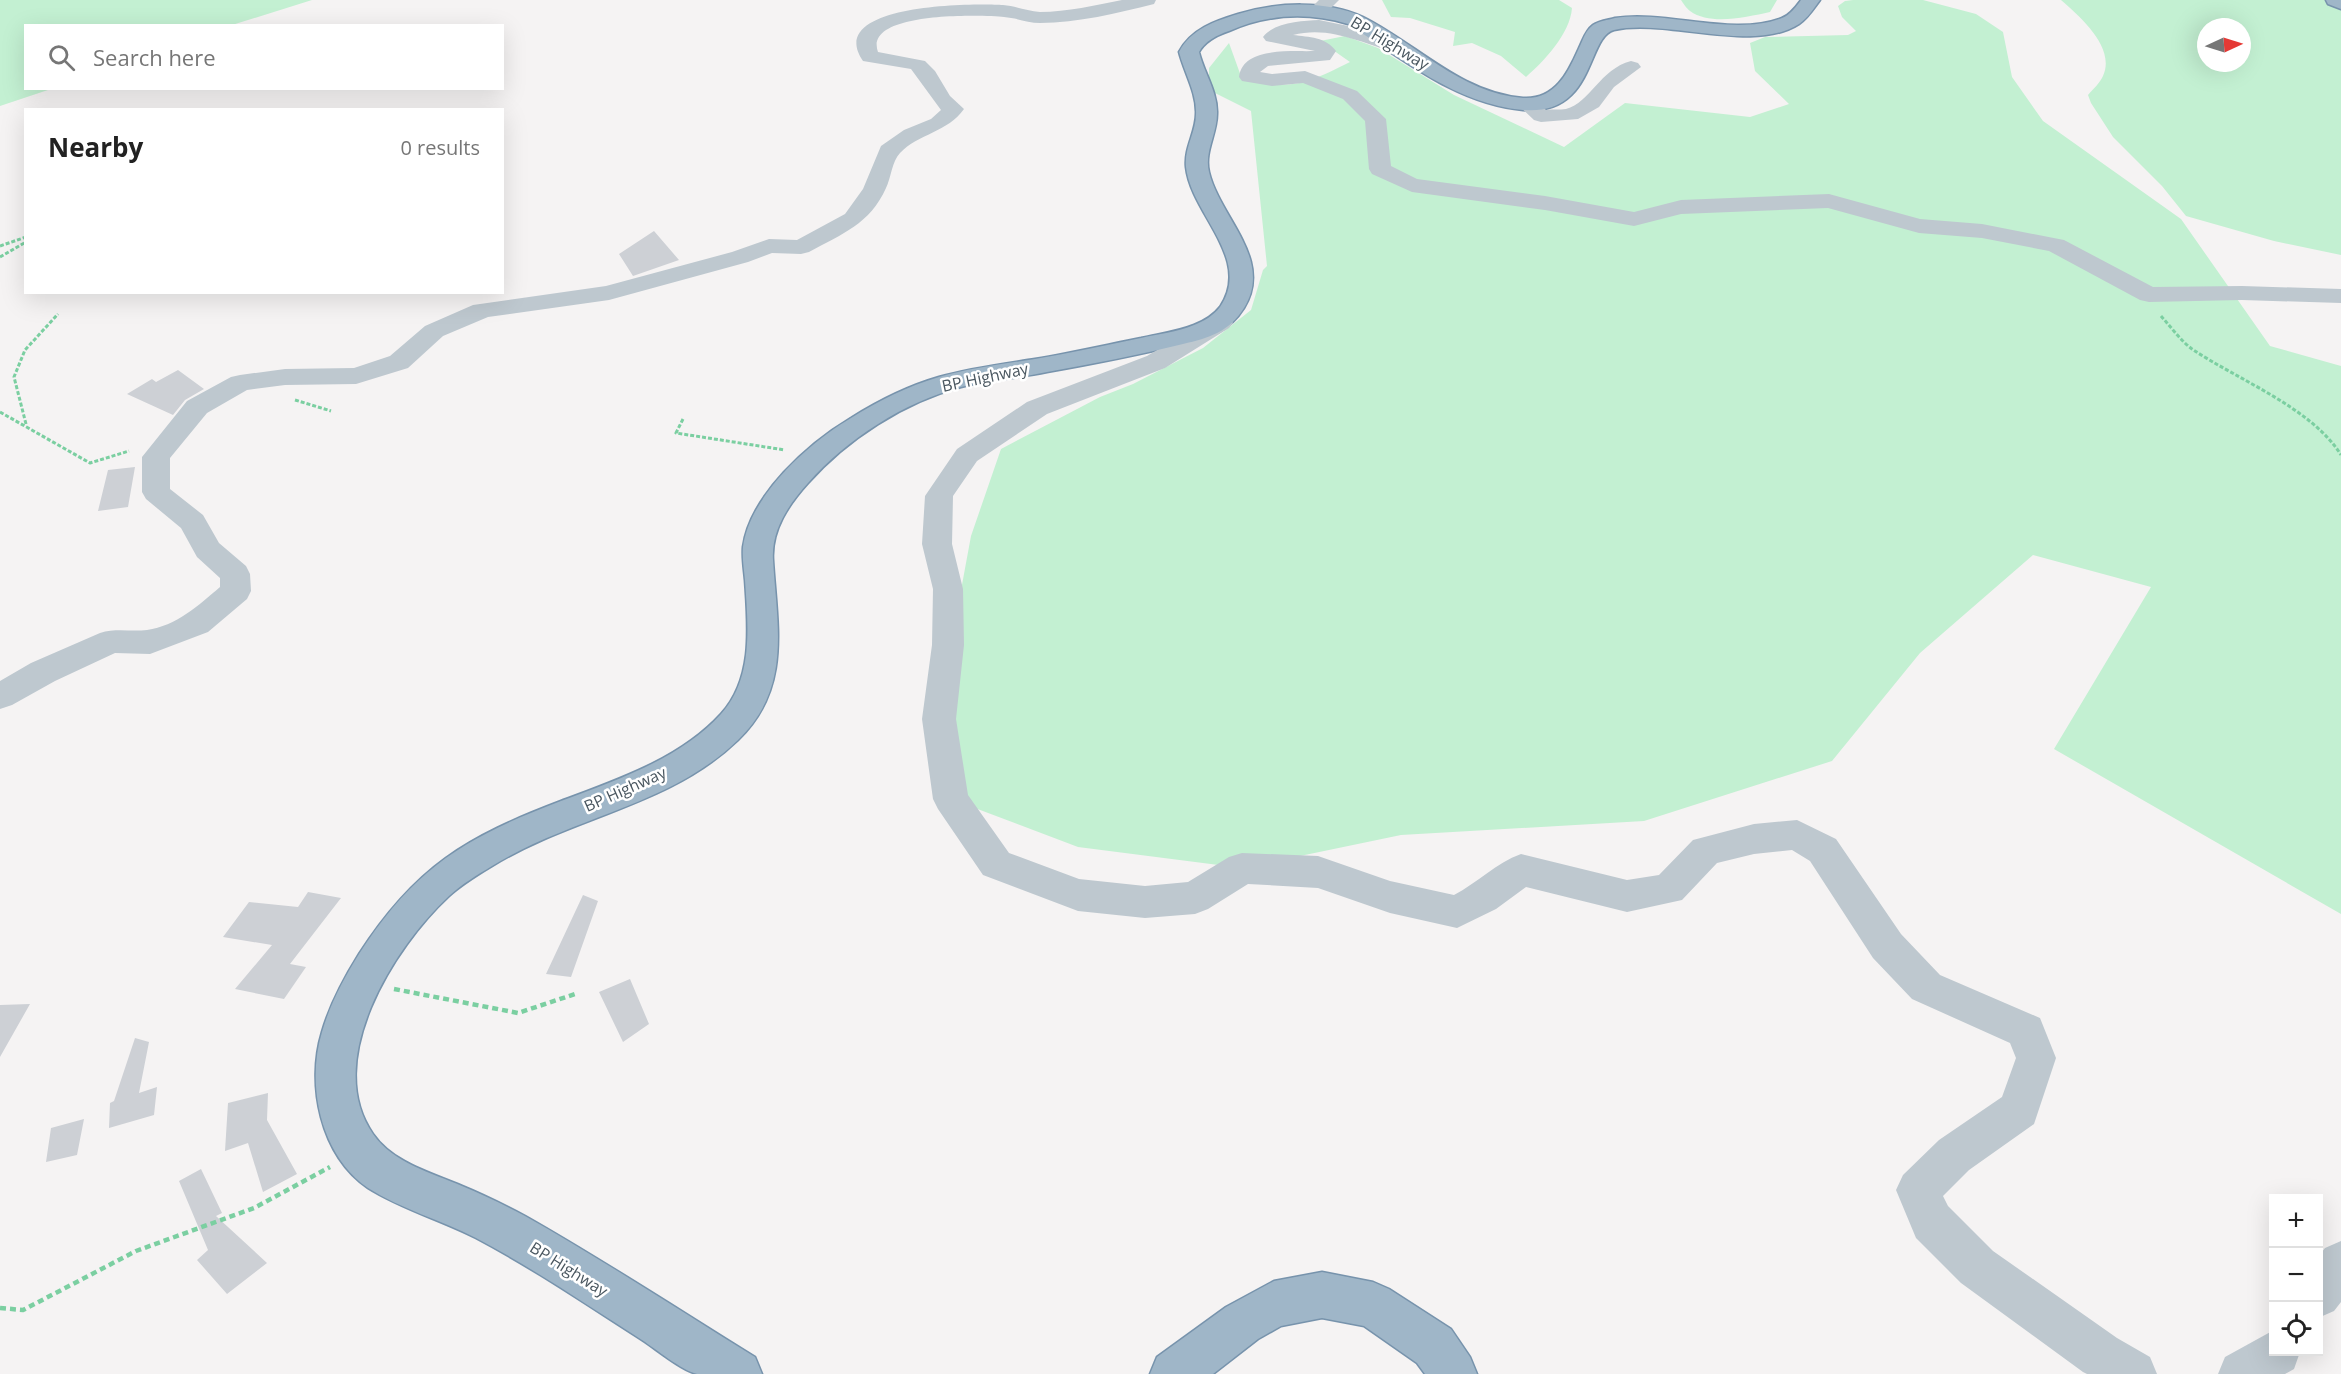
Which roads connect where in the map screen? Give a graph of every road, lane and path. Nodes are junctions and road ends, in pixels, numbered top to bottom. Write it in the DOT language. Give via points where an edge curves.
graph roads {
  1 [pos="1147,0"];
  2 [pos="1811,0"];
  3 [pos="2335,0"];
  4 [pos="2341,3"];
  5 [pos="1324,5"];
  6 [pos="1398,47"];
  7 [pos="1630,67"];
  8 [pos="1527,104"];
  9 [pos="24,238"];
  10 [pos="24,243"];
  11 [pos="0,246"];
  12 [pos="0,256"];
  13 [pos="2149,295"];
  14 [pos="2341,296"];
  15 [pos="58,314"];
  16 [pos="1220,323"];
  17 [pos="0,412"];
  18 [pos="683,419"];
  19 [pos="26,425"];
  20 [pos="135,449"];
  21 [pos="2341,455"];
  22 [pos="818,457"];
  23 [pos="0,696"];
  24 [pos="361,983"];
  25 [pos="578,993"];
  26 [pos="360,1152"];
  27 [pos="2341,1264"];
  28 [pos="2323,1289"];
  29 [pos="0,1308"];
  30 [pos="2271,1356"];
  31 [pos="738,1374"];
  32 [pos="1174,1374"];
  33 [pos="1453,1374"];
  34 [pos="2133,1374"];
  35 [pos="2242,1374"];
  1 -- 23 [label="street" via="1045,17 985,10 928,13 883,24 871,33 866,46 870,57 917,64 945,104 954,109 938,123 889,151 874,190 853,219 801,247 769,246 609,293 482,310 434,331 399,362 356,376 285,377 240,383 197,407 156,457 156,492 194,522 208,550 235,574 236,591 197,624 150,642 111,641"];
  2 -- 8 [label="highway, BP Highway" via="1791,22 1771,27 1710,28 1656,23 1604,27 1596,33 1567,90 1555,99"];
  3 -- 4 [label="highway"];
  5 -- 6 [label="highway, BP Highway"];
  5 -- 16 [label="highway, BP Highway" via="1255,15 1199,38 1189,52 1207,104 1195,157 1198,175 1236,252 1243,276 1240,292"];
  6 -- 8 [label="highway, BP Highway" via="1467,89"];
  6 -- 13 [label="street" via="1355,32 1325,27 1285,30 1273,37 1320,45 1326,51 1323,56 1263,60 1250,69 1250,76 1272,80 1305,77 1350,95 1375,119 1380,169 1412,186 1634,219 1682,207 1829,201 1919,226 1982,231 2056,245"];
  7 -- 8 [label="street" via="1607,83 1592,103 1571,115 1540,116"];
  9 -- 11 [label="path"];
  10 -- 12 [label="path"];
  13 -- 14 [label="street"];
  13 -- 21 [label="path" via="2155,310 2190,348 2280,402 2331,439"];
  15 -- 19 [label="path" via="25,350 14,377"];
  16 -- 22 [label="highway, BP Highway" via="1183,336 1080,359 950,382 896,403 840,437"];
  16 -- 34 [label="street" via="1156,362 1037,408 967,454 939,496 937,544 948,589 948,645 939,719 951,800 996,864 1078,895 1145,902 1195,898 1242,868 1318,872 1390,897 1457,912 1521,870 1627,896 1669,889 1706,851 1754,839 1797,835 1823,850 1887,946 1926,987 2026,1031 2036,1058 2019,1110 1954,1155 1918,1190 1932,1222 1977,1268"];
  17 -- 19 [label="path"];
  18 -- 22 [label="path" via="676,433"];
  19 -- 20 [label="path" via="90,464"];
  22 -- 24 [label="highway, BP Highway" via="797,476 768,516 758,545 764,648 753,700 700,751 655,779 504,841 452,872 403,918"];
  24 -- 25 [label="path" via="518,1012"];
  24 -- 26 [label="highway, BP Highway" via="342,1025 334,1072 339,1108"];
  26 -- 29 [label="path" via="254,1208 136,1251 23,1310"];
  26 -- 31 [label="highway, BP Highway" via="393,1180 449,1202 524,1241"];
  27 -- 28 [label="street"];
  30 -- 35 [label="street"];
  32 -- 33 [label="highway" via="1274,1304 1322,1295 1373,1305 1434,1346"];
}
